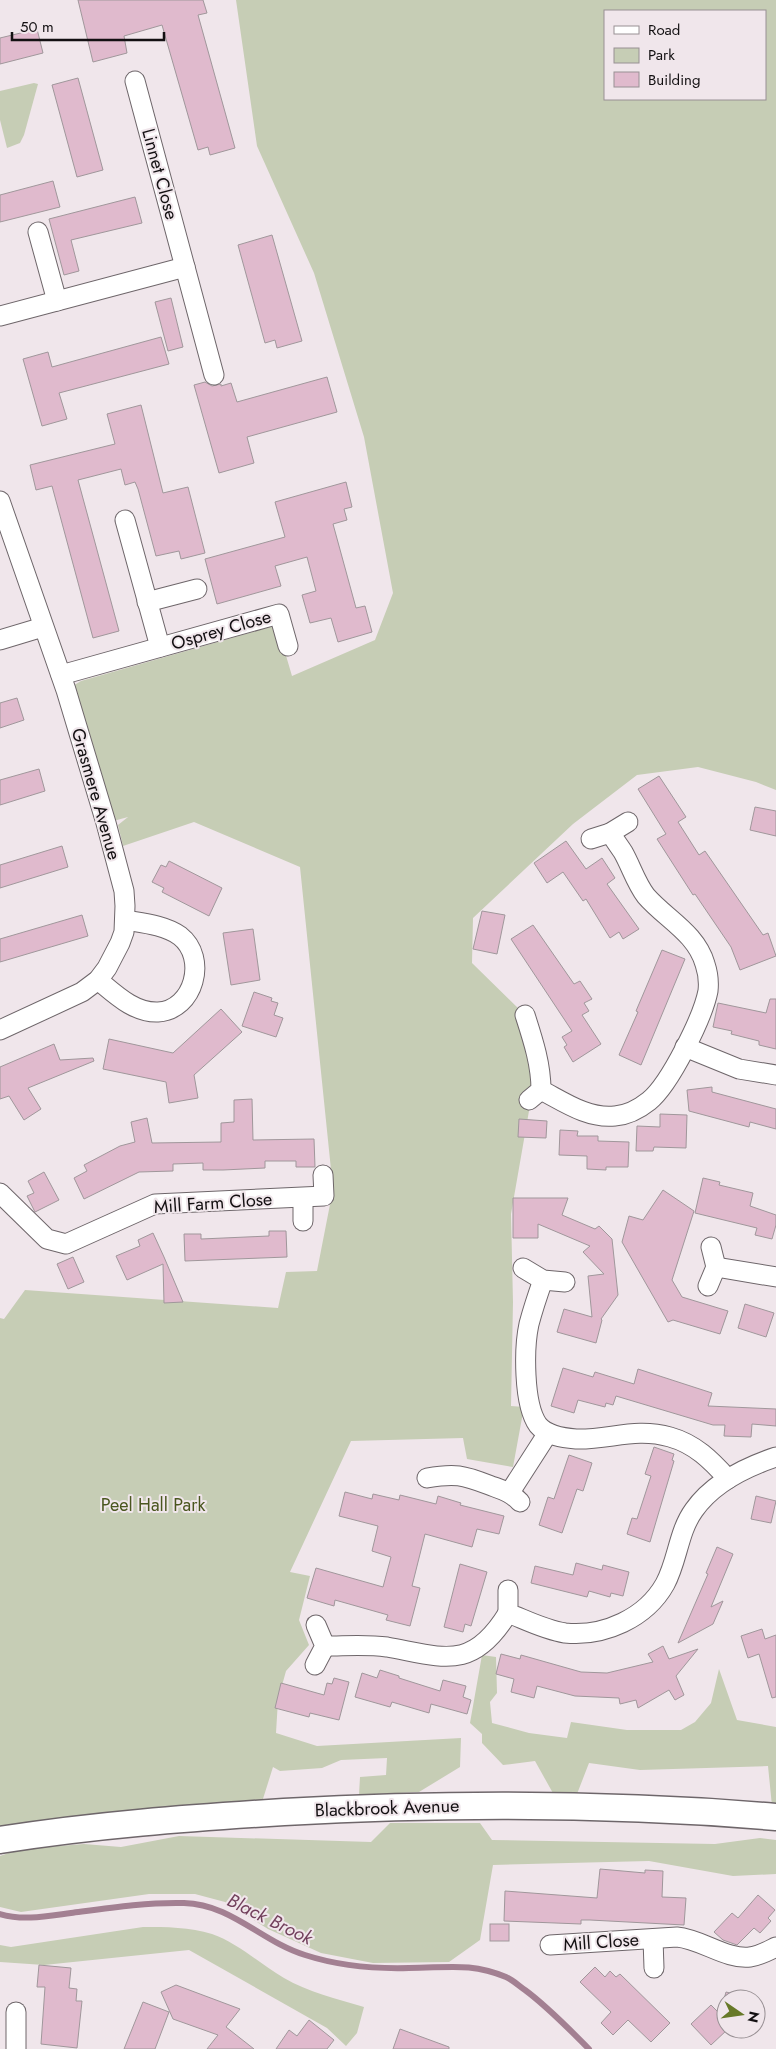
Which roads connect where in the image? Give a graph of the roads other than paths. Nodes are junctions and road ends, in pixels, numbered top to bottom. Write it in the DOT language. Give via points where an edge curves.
graph roads {
  1 [pos="135,81"];
  2 [pos="38,232"];
  3 [pos="185,267"];
  4 [pos="57,301"];
  5 [pos="0,316"];
  6 [pos="214,375"];
  7 [pos="0,501"];
  8 [pos="125,520"];
  9 [pos="197,589"];
  10 [pos="147,602"];
  11 [pos="43,627"];
  12 [pos="0,640"];
  13 [pos="288,646"];
  14 [pos="160,647"];
  15 [pos="61,675"];
  16 [pos="628,822"];
  17 [pos="610,833"];
  18 [pos="591,839"];
  19 [pos="125,920"];
  20 [pos="98,980"];
  21 [pos="525,1015"];
  22 [pos="0,1030"];
  23 [pos="685,1048"];
  24 [pos="776,1075"];
  25 [pos="323,1175"];
  26 [pos="0,1193"];
  27 [pos="303,1198"];
  28 [pos="303,1221"];
  29 [pos="711,1247"];
  30 [pos="716,1267"];
  31 [pos="523,1268"];
  32 [pos="776,1277"];
  33 [pos="543,1280"];
  34 [pos="565,1282"];
  35 [pos="708,1286"];
  36 [pos="548,1433"];
  37 [pos="776,1457"];
  38 [pos="427,1478"];
  39 [pos="728,1479"];
  40 [pos="508,1590"];
  41 [pos="508,1613"];
  42 [pos="316,1625"];
  43 [pos="325,1646"];
  44 [pos="315,1665"];
  45 [pos="776,1816"];
  46 [pos="0,1840"];
  47 [pos="652,1938"];
  48 [pos="550,1945"];
  49 [pos="776,1947"];
  50 [pos="654,1968"];
  51 [pos="16,2012"];
  52 [pos="16,2049"];
  1 -- 3 [label="street, Linnet Close"];
  2 -- 4 [label="street"];
  3 -- 4 [label="street"];
  3 -- 6 [label="street, Linnet Close"];
  4 -- 5 [label="street"];
  7 -- 11 [label="street, Grasmere Avenue"];
  8 -- 10 [label="street, Osprey Close"];
  9 -- 10 [label="street"];
  10 -- 14 [label="street, Osprey Close"];
  11 -- 12 [label="street"];
  11 -- 15 [label="street, Grasmere Avenue"];
  13 -- 14 [label="street, Osprey Close" via="279,614"];
  14 -- 15 [label="street, Osprey Close"];
  15 -- 19 [label="street, Grasmere Avenue" via="124,891"];
  16 -- 17 [label="street"];
  17 -- 18 [label="street"];
  17 -- 23 [label="street" via="645,894 688,935 705,963 708,991"];
  19 -- 20 [label="street, Grasmere Avenue" via="116,953"];
  19 -- 20 [label="street" via="179,935 187,943 195,964 192,986 178,1003 158,1012 129,1003"];
  20 -- 22 [label="street, Grasmere Avenue" via="82,992"];
  21 -- 23 [label="street" via="541,1076 535,1095 589,1114 628,1114 640,1108 662,1088"];
  23 -- 24 [label="street" via="739,1069"];
  25 -- 27 [label="street, Mill Farm Close" via="324,1196"];
  26 -- 27 [label="street, Mill Farm Close" via="47,1239 66,1244 155,1204"];
  27 -- 28 [label="street"];
  29 -- 30 [label="street"];
  30 -- 32 [label="street"];
  30 -- 35 [label="street"];
  31 -- 33 [label="street"];
  33 -- 34 [label="street"];
  33 -- 36 [label="street" via="529,1323 526,1374 532,1412 538,1425"];
  36 -- 38 [label="street" via="515,1497 461,1475"];
  36 -- 39 [label="street" via="578,1439 640,1432 672,1437 699,1450"];
  37 -- 39 [label="street"];
  39 -- 41 [label="street" via="695,1508 680,1537 665,1583 656,1598 630,1619 597,1631 564,1633"];
  40 -- 41 [label="street"];
  41 -- 43 [label="street" via="479,1646 457,1656 427,1656 363,1645"];
  42 -- 43 [label="street"];
  43 -- 44 [label="street"];
  45 -- 46 [label="street, Blackbrook Avenue" via="650,1808 412,1806 165,1821"];
  47 -- 48 [label="street, Mill Close"];
  47 -- 49 [label="street, Mill Close" via="686,1938 746,1958"];
  47 -- 50 [label="street, Mill Close"];
  51 -- 52 [label="street"];
}
